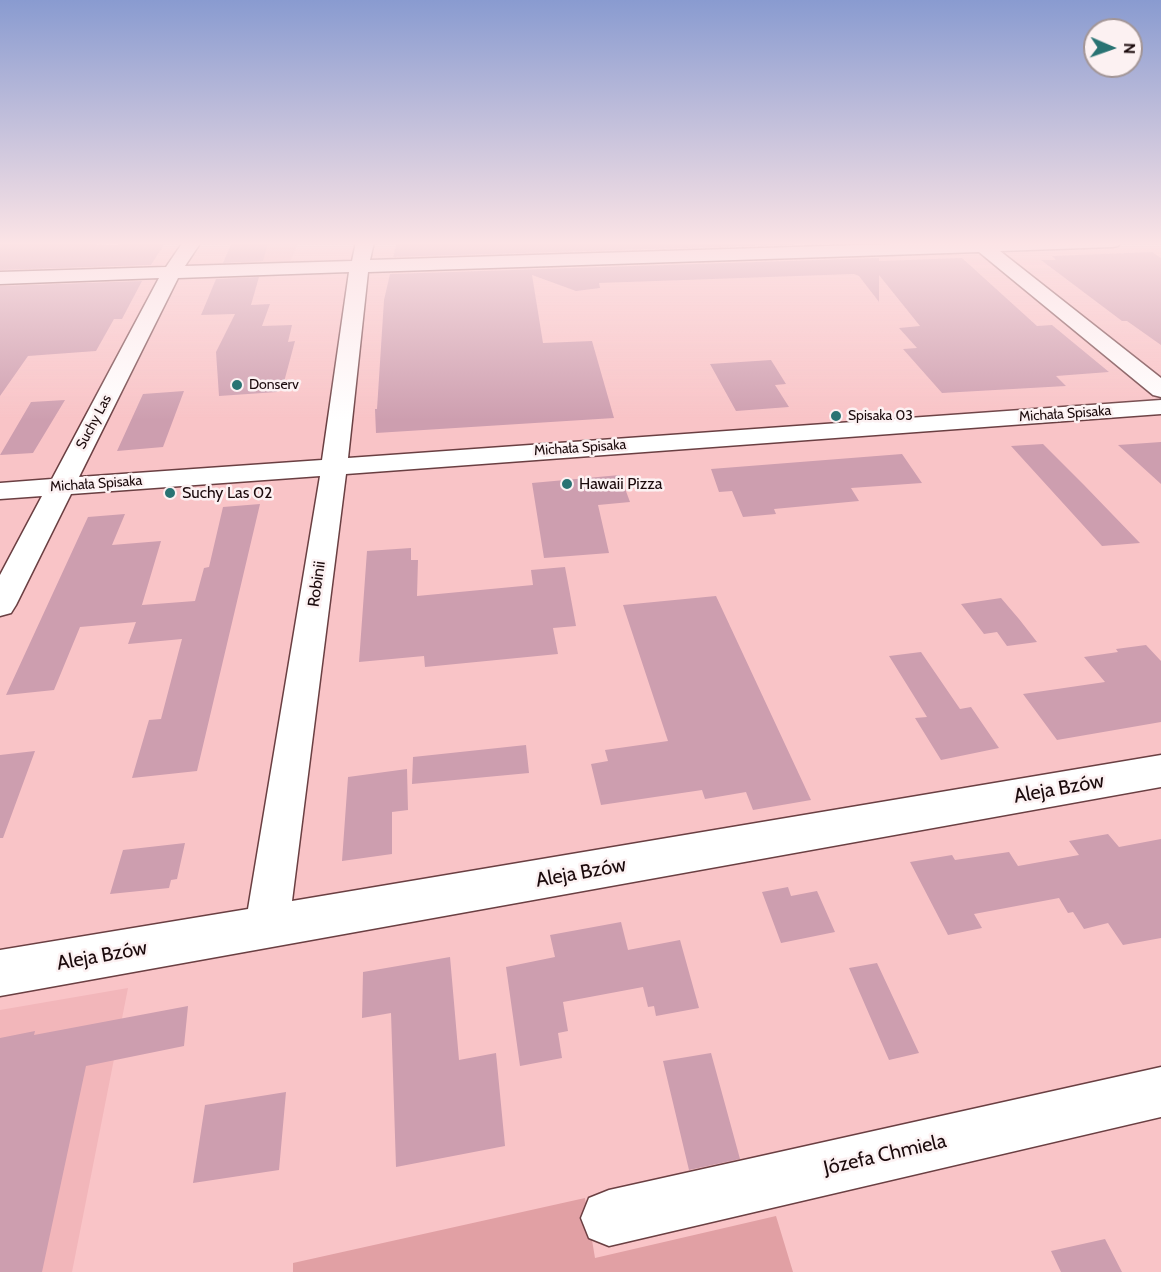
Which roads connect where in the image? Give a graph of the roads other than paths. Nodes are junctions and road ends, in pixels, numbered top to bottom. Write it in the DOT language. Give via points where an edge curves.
graph roads {
  1 [pos="157,301"];
  2 [pos="356,301"];
  3 [pos="1052,301"];
  4 [pos="1161,390"];
  5 [pos="1161,407"];
  6 [pos="334,466"];
  7 [pos="61,486"];
  8 [pos="0,491"];
  9 [pos="0,604"];
  10 [pos="1161,771"];
  11 [pos="267,926"];
  12 [pos="0,974"];
  13 [pos="1161,1092"];
  14 [pos="609,1218"];
  1 -- 7 [label="street, Suchy Las"];
  2 -- 6 [label="street, Robinii"];
  3 -- 4 [label="street"];
  5 -- 6 [label="street, Michała Spisaka"];
  6 -- 7 [label="street, Michała Spisaka"];
  6 -- 11 [label="street, Robinii"];
  7 -- 8 [label="street, Michała Spisaka"];
  7 -- 9 [label="street, Suchy Las"];
  10 -- 11 [label="street, Aleja Bzów"];
  11 -- 12 [label="street, Aleja Bzów"];
  13 -- 14 [label="street, Józefa Chmiela"];
}
